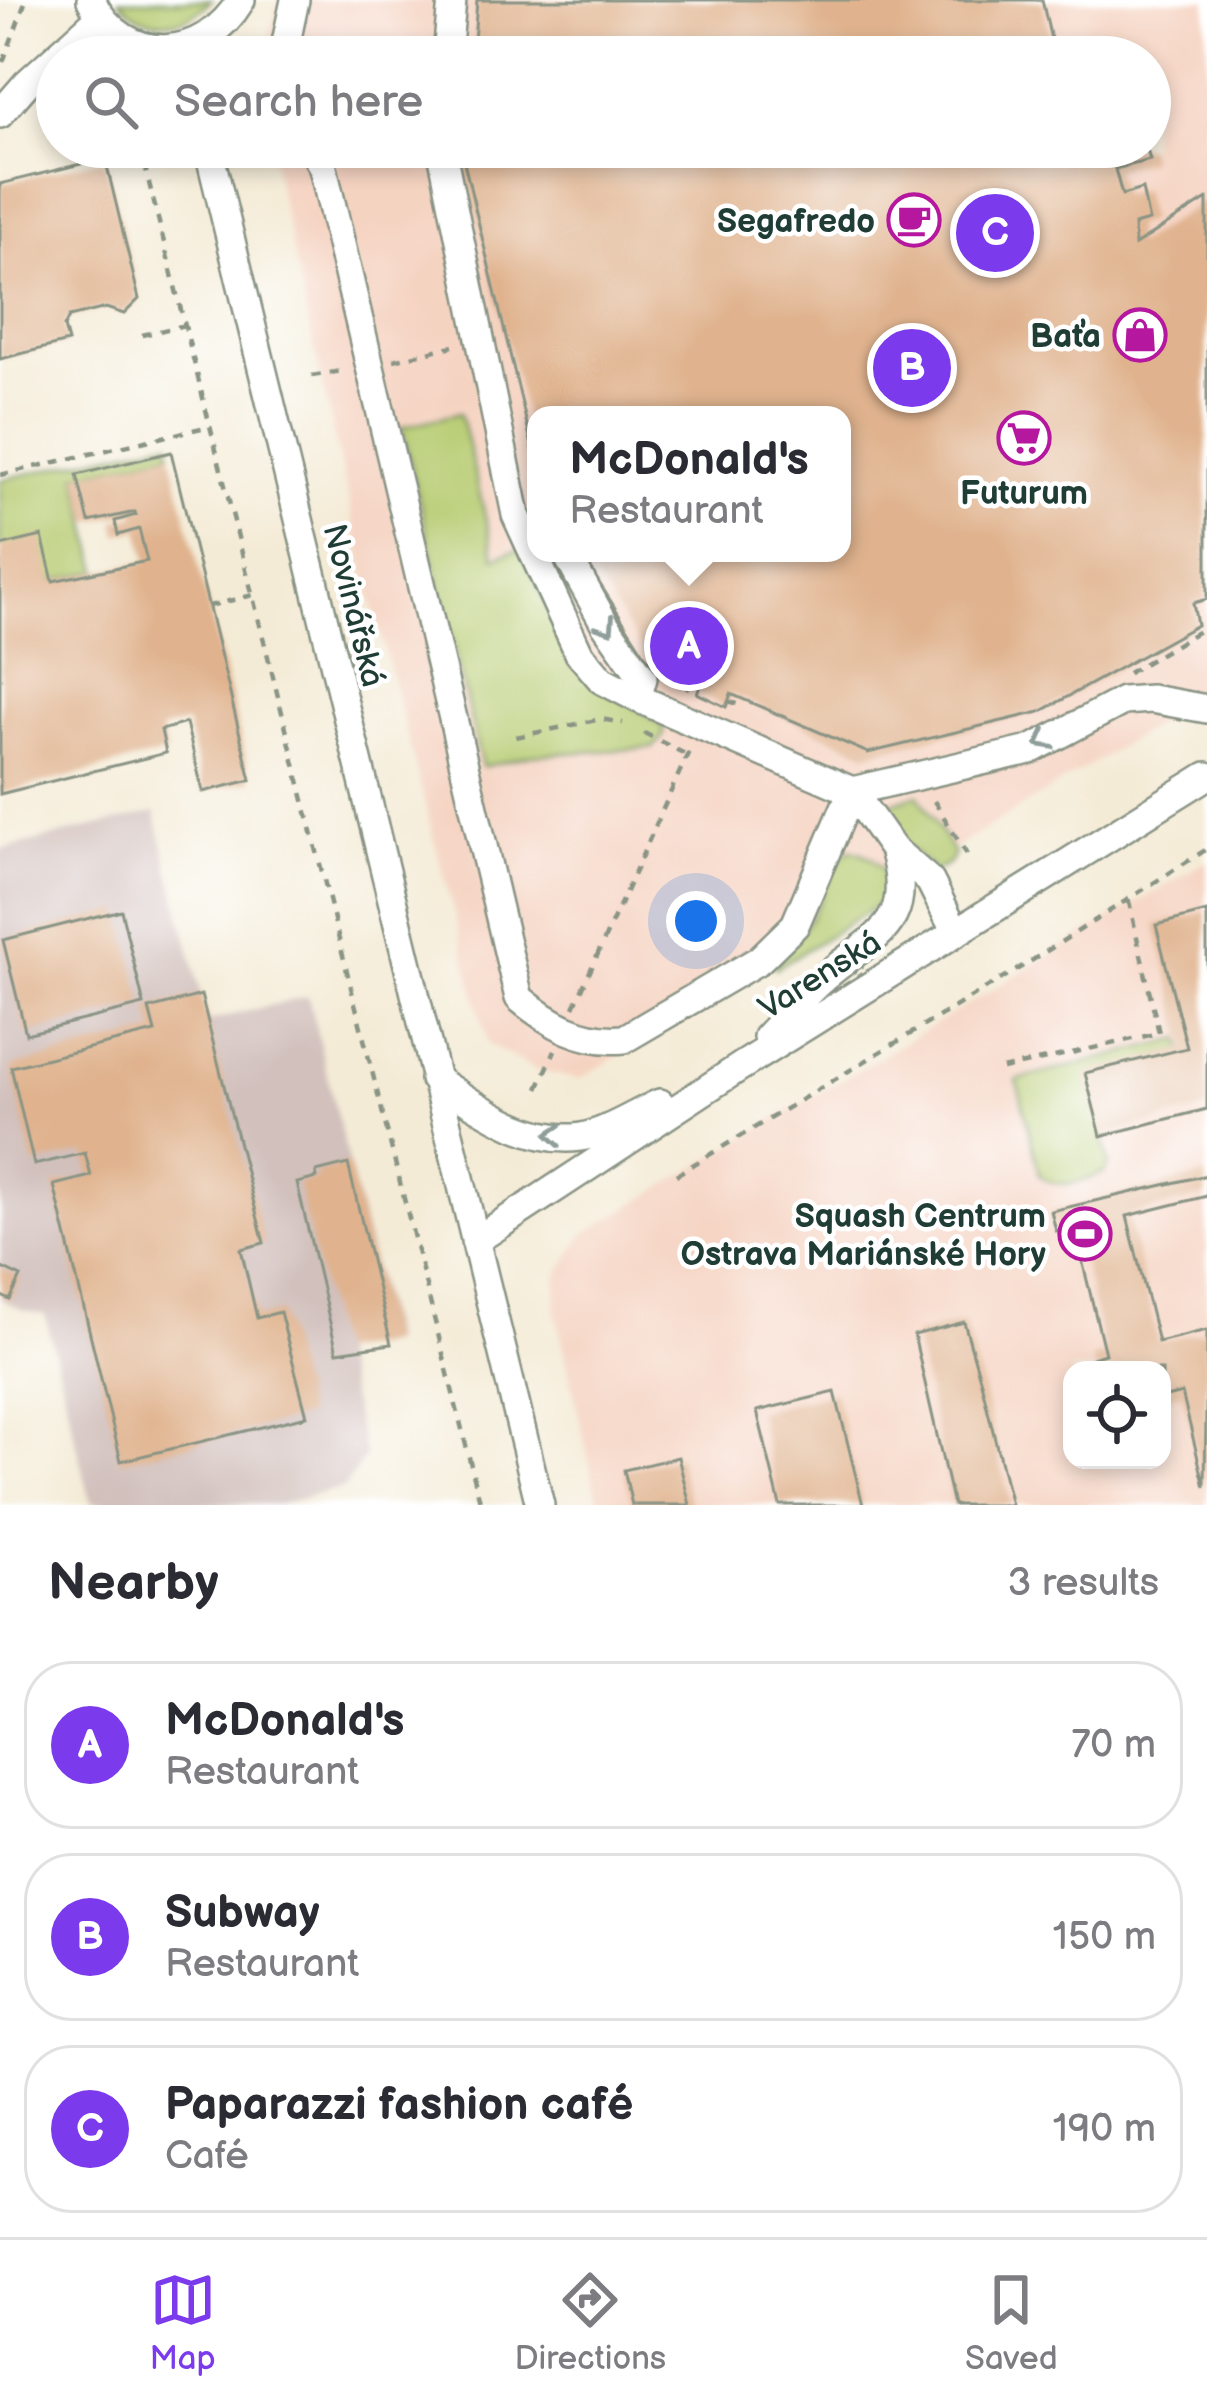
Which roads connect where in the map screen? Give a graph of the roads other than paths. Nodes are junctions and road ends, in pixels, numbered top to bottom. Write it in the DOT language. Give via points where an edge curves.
graph roads {
  1 [pos="241,0"];
  2 [pos="296,0"];
  3 [pos="452,0"];
  4 [pos="96,9"];
  5 [pos="71,36"];
  6 [pos="121,36"];
  7 [pos="209,36"];
  8 [pos="288,36"];
  9 [pos="449,36"];
  10 [pos="36,73"];
  11 [pos="0,114"];
  12 [pos="213,168"];
  13 [pos="323,168"];
  14 [pos="445,168"];
  15 [pos="527,535"];
  16 [pos="540,562"];
  17 [pos="571,562"];
  18 [pos="637,698"];
  19 [pos="1207,709"];
  20 [pos="1207,776"];
  21 [pos="852,791"];
  22 [pos="893,849"];
  23 [pos="955,931"];
  24 [pos="740,1067"];
  25 [pos="434,1079"];
  26 [pos="475,1241"];
  27 [pos="540,1505"];
  1 -- 7 [label="street"];
  2 -- 8 [label="street"];
  3 -- 9 [label="street"];
  4 -- 5 [label="street"];
  4 -- 6 [label="street"];
  10 -- 11 [label="street"];
  12 -- 25 [label="street, Novinářská"];
  13 -- 21 [label="street" via="519,998 564,1029 624,1039 759,960 795,925"];
  14 -- 15 [label="street" via="516,514"];
  16 -- 18 [label="street" via="579,653 602,680"];
  17 -- 18 [label="street, one-way" via="643,678"];
  18 -- 21 [label="street"];
  19 -- 21 [label="street, one-way" via="1123,701 1030,750"];
  20 -- 23 [label="street, Varenská"];
  21 -- 22 [label="street"];
  22 -- 23 [label="street" via="930,881"];
  22 -- 24 [label="street" via="901,891 888,929 820,981"];
  23 -- 24 [label="street, Varenská"];
  24 -- 25 [label="street, one-way" via="583,1137 539,1136"];
  24 -- 26 [label="street, Varenská"];
  25 -- 26 [label="street, Novinářská"];
  26 -- 27 [label="street, Novinářská"];
}
